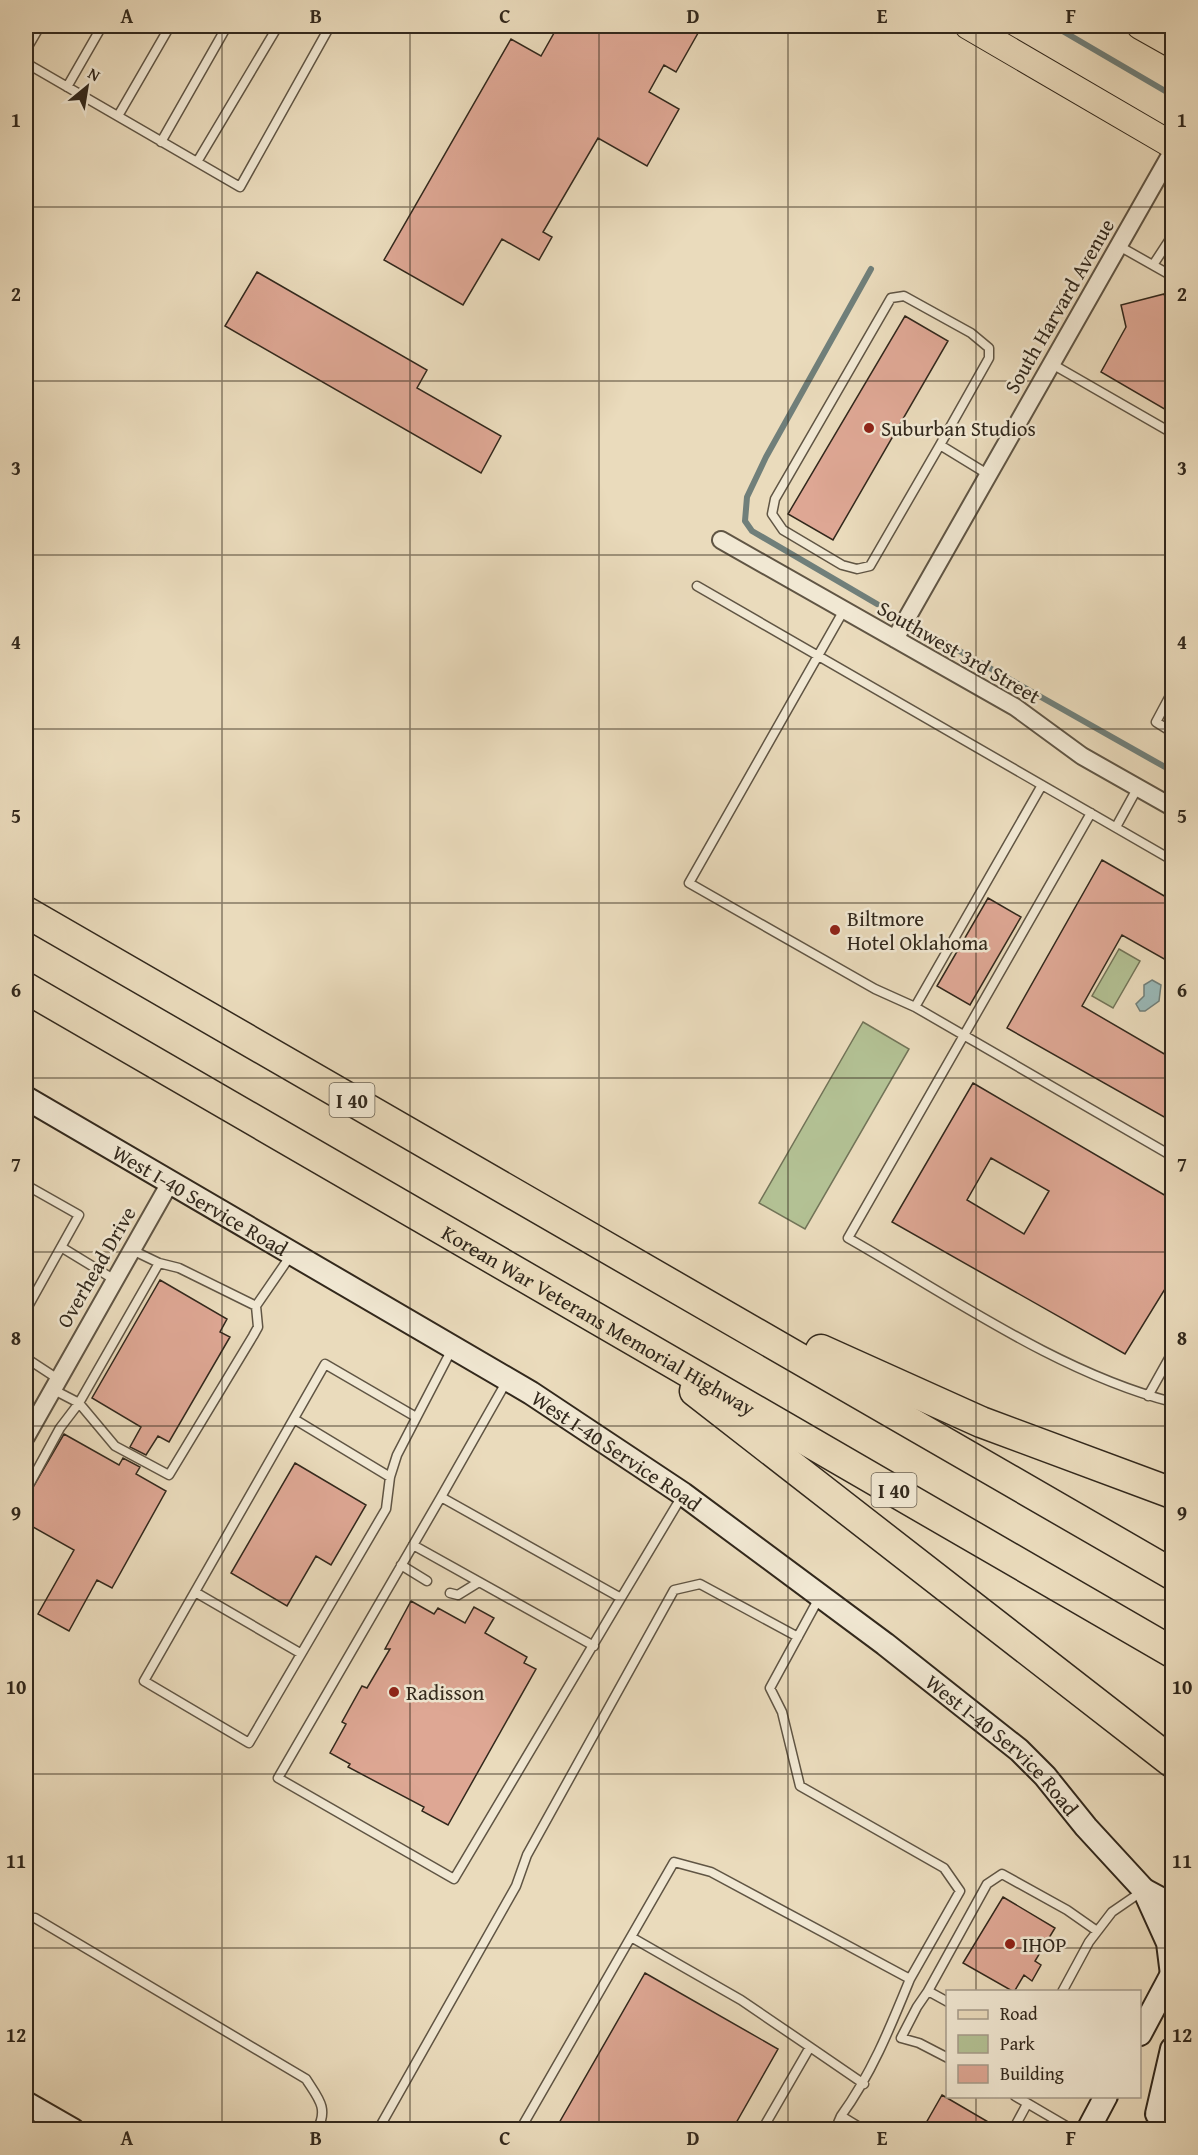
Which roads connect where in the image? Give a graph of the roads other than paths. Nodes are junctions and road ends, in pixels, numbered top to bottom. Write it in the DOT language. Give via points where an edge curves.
graph roads {
  1 [pos="40,26"];
  2 [pos="102,26"];
  3 [pos="170,26"];
  4 [pos="227,26"];
  5 [pos="278,26"];
  6 [pos="330,26"];
  7 [pos="968,26"];
  8 [pos="1140,26"];
  9 [pos="1173,44"];
  10 [pos="26,50"];
  11 [pos="26,63"];
  12 [pos="66,87"];
  13 [pos="118,116"];
  14 [pos="161,142"];
  15 [pos="1173,145"];
  16 [pos="1173,152"];
  17 [pos="196,162"];
  18 [pos="1173,236"];
  19 [pos="1119,246"];
  20 [pos="1153,265"];
  21 [pos="1173,276"];
  22 [pos="1052,364"];
  23 [pos="1173,433"];
  24 [pos="940,445"];
  25 [pos="989,475"];
  26 [pos="721,540"];
  27 [pos="697,586"];
  28 [pos="844,610"];
  29 [pos="895,639"];
  30 [pos="817,656"];
  31 [pos="1173,692"];
  32 [pos="1173,732"];
  33 [pos="1042,785"];
  34 [pos="1138,787"];
  35 [pos="1173,807"];
  36 [pos="1091,813"];
  37 [pos="1116,827"];
  38 [pos="1173,860"];
  39 [pos="26,912"];
  40 [pos="26,988"];
  41 [pos="915,1006"];
  42 [pos="965,1035"];
  43 [pos="26,1098"];
  44 [pos="1173,1155"];
  45 [pos="171,1181"];
  46 [pos="26,1185"];
  47 [pos="61,1247"];
  48 [pos="132,1250"];
  49 [pos="293,1252"];
  50 [pos="159,1263"];
  51 [pos="115,1280"];
  52 [pos="679,1287"];
  53 [pos="256,1306"];
  54 [pos="26,1310"];
  55 [pos="615,1328"];
  56 [pos="453,1346"];
  57 [pos="1173,1353"];
  58 [pos="26,1358"];
  59 [pos="508,1379"];
  60 [pos="55,1384"];
  61 [pos="1148,1396"];
  62 [pos="1173,1402"];
  63 [pos="79,1403"];
  64 [pos="416,1417"];
  65 [pos="294,1419"];
  66 [pos="26,1437"];
  67 [pos="390,1477"];
  68 [pos="26,1481"];
  69 [pos="1173,1493"];
  70 [pos="683,1494"];
  71 [pos="441,1497"];
  72 [pos="413,1545"];
  73 [pos="401,1565"];
  74 [pos="1173,1574"];
  75 [pos="427,1581"];
  76 [pos="479,1582"];
  77 [pos="195,1592"];
  78 [pos="450,1593"];
  79 [pos="821,1595"];
  80 [pos="621,1599"];
  81 [pos="798,1637"];
  82 [pos="594,1646"];
  83 [pos="1173,1652"];
  84 [pos="300,1653"];
  85 [pos="1173,1762"];
  86 [pos="1144,1890"];
  87 [pos="1173,1905"];
  88 [pos="35,1918"];
  89 [pos="1097,1931"];
  90 [pos="630,1937"];
  91 [pos="1172,1974"];
  92 [pos="910,1979"];
  93 [pos="1063,1990"];
  94 [pos="928,1991"];
  95 [pos="946,2001"];
  96 [pos="1141,2032"];
  97 [pos="901,2038"];
  98 [pos="886,2039"];
  99 [pos="810,2047"];
  100 [pos="1173,2049"];
  101 [pos="946,2057"];
  102 [pos="864,2084"];
  103 [pos="1172,2093"];
  104 [pos="1017,2098"];
  105 [pos="1105,2098"];
  106 [pos="26,2103"];
  107 [pos="1027,2104"];
  108 [pos="841,2115"];
  109 [pos="1152,2122"];
  110 [pos="73,2130"];
  111 [pos="317,2130"];
  112 [pos="378,2130"];
  113 [pos="520,2130"];
  114 [pos="762,2130"];
  115 [pos="835,2130"];
  116 [pos="864,2130"];
  117 [pos="1013,2130"];
  118 [pos="1073,2130"];
  119 [pos="1088,2130"];
  1 -- 10 [label="lane"];
  2 -- 12 [label="lane"];
  3 -- 13 [label="lane"];
  4 -- 14 [label="lane"];
  5 -- 17 [label="lane"];
  6 -- 17 [label="lane" via="240,187"];
  7 -- 15 [label="main road"];
  8 -- 9 [label="main road"];
  11 -- 12 [label="lane"];
  12 -- 13 [label="lane"];
  13 -- 14 [label="lane"];
  14 -- 17 [label="lane"];
  16 -- 19 [label="street, South Harvard Avenue"];
  18 -- 20 [label="lane"];
  19 -- 20 [label="lane"];
  19 -- 22 [label="street, South Harvard Avenue"];
  20 -- 21 [label="lane"];
  22 -- 23 [label="lane"];
  22 -- 25 [label="street, South Harvard Avenue"];
  24 -- 24 [label="lane" via="989,358 989,348 971,333 904,296 891,298 775,499 772,514 783,530 842,565 857,569 870,566"];
  24 -- 25 [label="lane"];
  25 -- 29 [label="street, South Harvard Avenue"];
  26 -- 28 [label="street, Southwest 3rd Street"];
  27 -- 30 [label="lane"];
  28 -- 29 [label="street, Southwest 3rd Street"];
  28 -- 30 [label="lane"];
  29 -- 34 [label="street, Southwest 3rd Street" via="1015,707 1082,756"];
  30 -- 33 [label="lane"];
  30 -- 41 [label="lane" via="688,883 875,989"];
  31 -- 32 [label="lane" via="1156,722"];
  33 -- 36 [label="lane"];
  33 -- 41 [label="lane"];
  34 -- 35 [label="street, Southwest 3rd Street"];
  34 -- 37 [label="lane"];
  36 -- 37 [label="lane"];
  36 -- 42 [label="lane"];
  37 -- 38 [label="lane"];
  39 -- 52 [label="highway, I 40"];
  40 -- 55 [label="highway, Korean War Veterans Memorial Highway / I 40"];
  41 -- 42 [label="lane"];
  42 -- 44 [label="lane"];
  42 -- 61 [label="lane" via="848,1238 1053,1356"];
  43 -- 45 [label="street, West I-40 Service Road"];
  45 -- 48 [label="street, Overhead Drive"];
  45 -- 49 [label="street, West I-40 Service Road"];
  46 -- 47 [label="lane" via="79,1215"];
  47 -- 51 [label="lane"];
  47 -- 54 [label="lane"];
  48 -- 50 [label="lane"];
  48 -- 51 [label="street, Overhead Drive"];
  49 -- 53 [label="lane"];
  49 -- 56 [label="street, West I-40 Service Road"];
  50 -- 53 [label="lane" via="179,1268"];
  50 -- 63 [label="lane"];
  51 -- 60 [label="street, Overhead Drive"];
  52 -- 69 [label="highway" via="981,1422"];
  52 -- 74 [label="highway, I 40"];
  53 -- 63 [label="lane" via="258,1327 254,1336 169,1475 115,1446"];
  55 -- 83 [label="highway, Korean War Veterans Memorial Highway / I 40"];
  55 -- 85 [label="highway" via="773,1455"];
  56 -- 59 [label="street, West I-40 Service Road"];
  56 -- 64 [label="lane"];
  57 -- 61 [label="lane"];
  58 -- 60 [label="lane"];
  59 -- 70 [label="street, West I-40 Service Road"];
  59 -- 71 [label="lane"];
  60 -- 63 [label="lane"];
  60 -- 66 [label="street, Overhead Drive"];
  61 -- 62 [label="lane"];
  63 -- 68 [label="lane" via="60,1428 30,1483"];
  64 -- 65 [label="lane" via="325,1364"];
  64 -- 67 [label="lane" via="396,1455"];
  65 -- 67 [label="lane"];
  65 -- 77 [label="lane"];
  67 -- 84 [label="lane" via="386,1509"];
  70 -- 79 [label="street, West I-40 Service Road"];
  70 -- 80 [label="lane"];
  71 -- 72 [label="lane"];
  71 -- 80 [label="lane"];
  72 -- 73 [label="lane"];
  72 -- 76 [label="lane"];
  73 -- 75 [label="lane"];
  73 -- 82 [label="lane" via="278,1778 454,1879"];
  76 -- 78 [label="lane" via="458,1594"];
  76 -- 82 [label="lane"];
  77 -- 84 [label="lane"];
  77 -- 84 [label="lane" via="144,1681 249,1743"];
  79 -- 81 [label="lane"];
  79 -- 86 [label="street, West I-40 Service Road" via="1019,1750"];
  80 -- 82 [label="lane"];
  81 -- 92 [label="lane" via="770,1688 782,1712 800,1786 944,1868 960,1891"];
  81 -- 112 [label="lane" via="700,1584 674,1590 527,1855 516,1886"];
  86 -- 87 [label="street, West I-40 Service Road"];
  86 -- 89 [label="lane" via="1112,1912"];
  86 -- 91 [label="street, West I-40 Service Road" via="1168,1943"];
  88 -- 111 [label="lane" via="306,2079 321,2104 324,2118"];
  89 -- 93 [label="lane"];
  89 -- 94 [label="lane" via="1002,1874 987,1884"];
  90 -- 92 [label="lane" via="674,1862 711,1872"];
  90 -- 99 [label="lane" via="741,2000"];
  90 -- 113 [label="lane"];
  91 -- 96 [label="street"];
  92 -- 98 [label="lane"];
  94 -- 95 [label="lane"];
  94 -- 97 [label="lane"];
  97 -- 98 [label="lane"];
  97 -- 101 [label="lane"];
  98 -- 102 [label="lane"];
  99 -- 102 [label="lane"];
  99 -- 114 [label="lane"];
  100 -- 109 [label="street"];
  102 -- 108 [label="lane"];
  103 -- 109 [label="street"];
  104 -- 107 [label="lane"];
  105 -- 119 [label="street"];
  106 -- 110 [label="street"];
  107 -- 117 [label="lane"];
  107 -- 118 [label="lane"];
  108 -- 115 [label="lane"];
  108 -- 116 [label="lane"];
}
